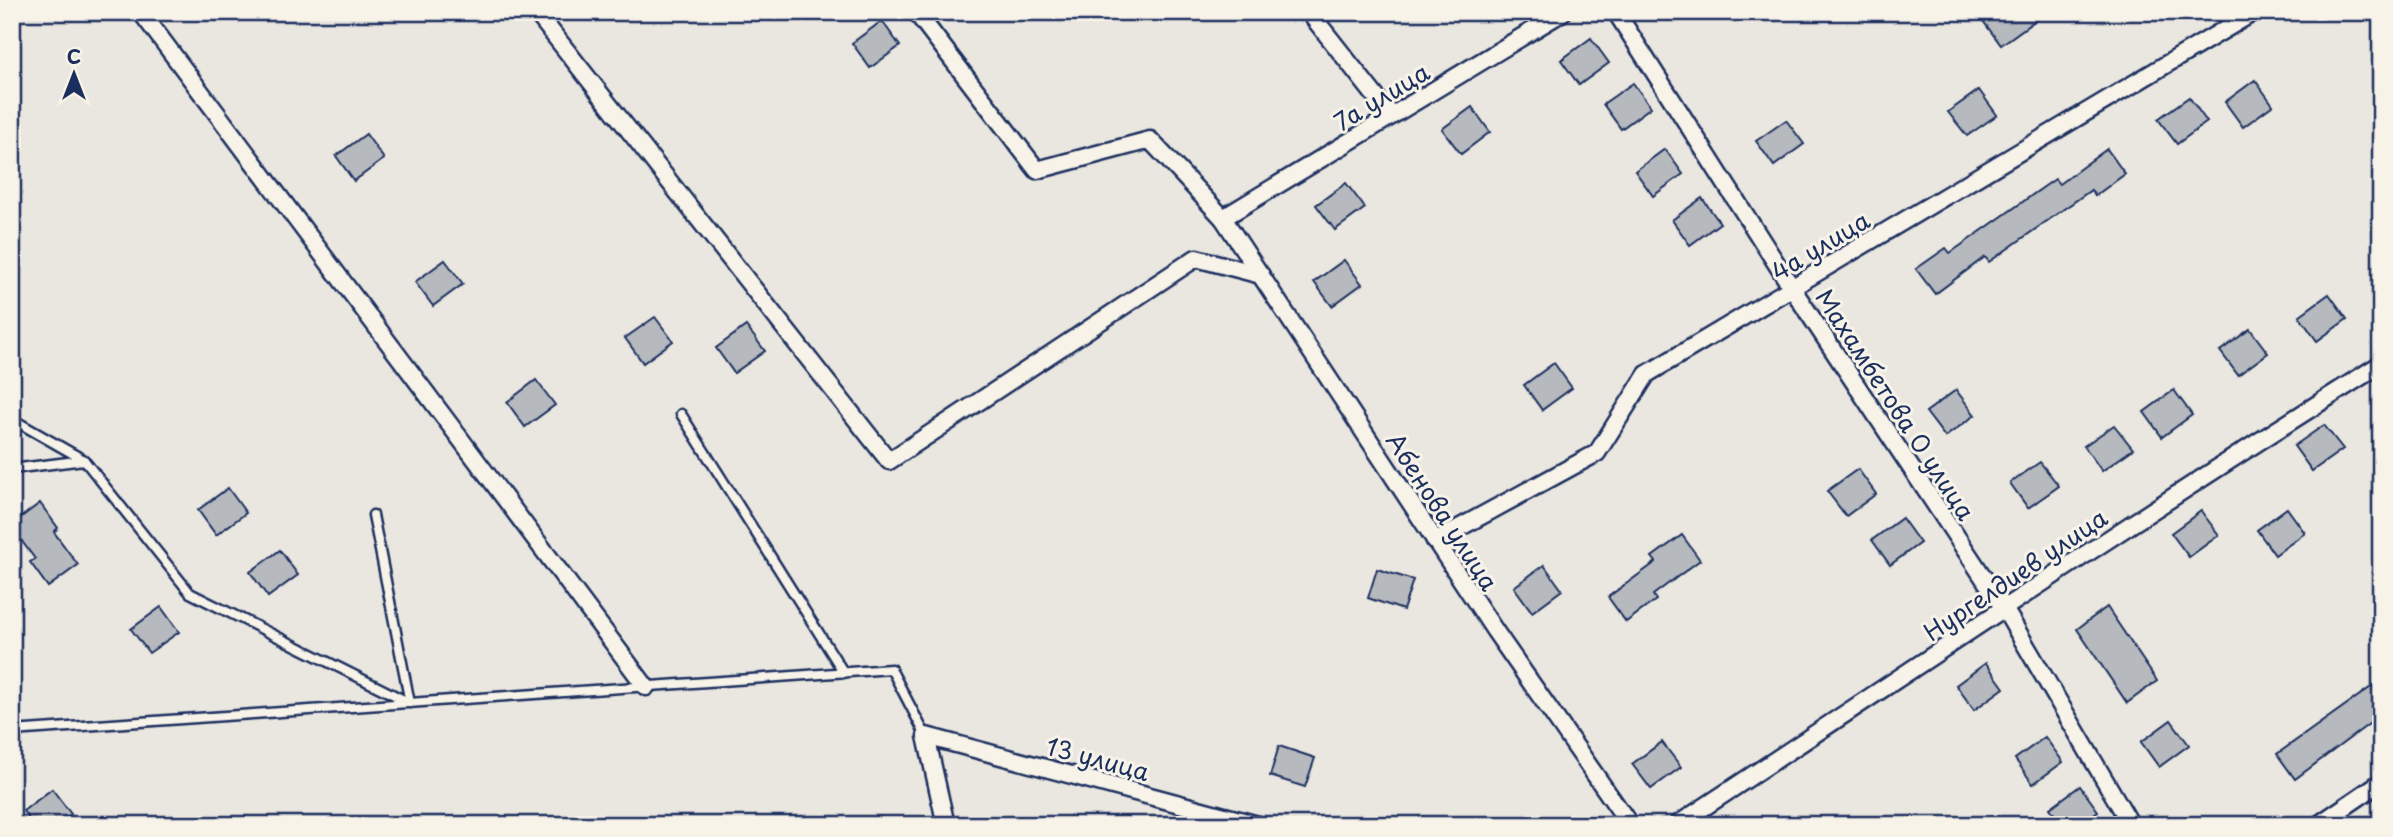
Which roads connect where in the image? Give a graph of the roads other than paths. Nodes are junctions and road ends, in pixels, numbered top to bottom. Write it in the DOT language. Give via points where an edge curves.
graph roads {
  1 [pos="141,12"];
  2 [pos="536,12"];
  3 [pos="916,12"];
  4 [pos="1309,12"];
  5 [pos="1563,12"];
  6 [pos="1616,12"];
  7 [pos="2254,12"];
  8 [pos="1391,116"];
  9 [pos="1223,218"];
  10 [pos="1261,275"];
  11 [pos="1792,288"];
  12 [pos="2381,364"];
  13 [pos="681,414"];
  14 [pos="12,419"];
  15 [pos="83,460"];
  16 [pos="12,469"];
  17 [pos="373,515"];
  18 [pos="1435,541"];
  19 [pos="2005,610"];
  20 [pos="844,673"];
  21 [pos="646,687"];
  22 [pos="410,703"];
  23 [pos="12,731"];
  24 [pos="926,736"];
  25 [pos="2381,782"];
  26 [pos="946,825"];
  27 [pos="1258,825"];
  28 [pos="1630,825"];
  29 [pos="1677,825"];
  30 [pos="2131,825"];
  31 [pos="2318,825"];
  1 -- 21 [label="street"];
  2 -- 10 [label="street" via="889,461 1196,258"];
  3 -- 9 [label="street, Абенова улица" via="1037,170 1150,140"];
  4 -- 8 [label="street"];
  5 -- 8 [label="street, 7а улица"];
  6 -- 11 [label="street, Махамбетова О улица"];
  7 -- 11 [label="street, 4а улица"];
  8 -- 9 [label="street, 7а улица"];
  9 -- 10 [label="street, Абенова улица"];
  10 -- 18 [label="street, Абенова улица"];
  11 -- 18 [label="street, 4а улица" via="1647,374 1597,453"];
  11 -- 19 [label="street, Махамбетова О улица"];
  12 -- 19 [label="street, Нургелдиев улица" via="2162,502"];
  13 -- 20 [label="lane"];
  14 -- 15 [label="lane"];
  15 -- 16 [label="lane"];
  15 -- 22 [label="lane" via="190,593"];
  17 -- 22 [label="lane"];
  18 -- 28 [label="street, Абенова улица"];
  19 -- 29 [label="street, Нургелдиев улица"];
  19 -- 30 [label="street, Махамбетова О улица"];
  20 -- 21 [label="lane"];
  20 -- 24 [label="lane" via="891,670"];
  21 -- 22 [label="lane"];
  22 -- 23 [label="lane"];
  24 -- 26 [label="street"];
  24 -- 27 [label="street, 13 улица"];
  25 -- 31 [label="street"];
}
